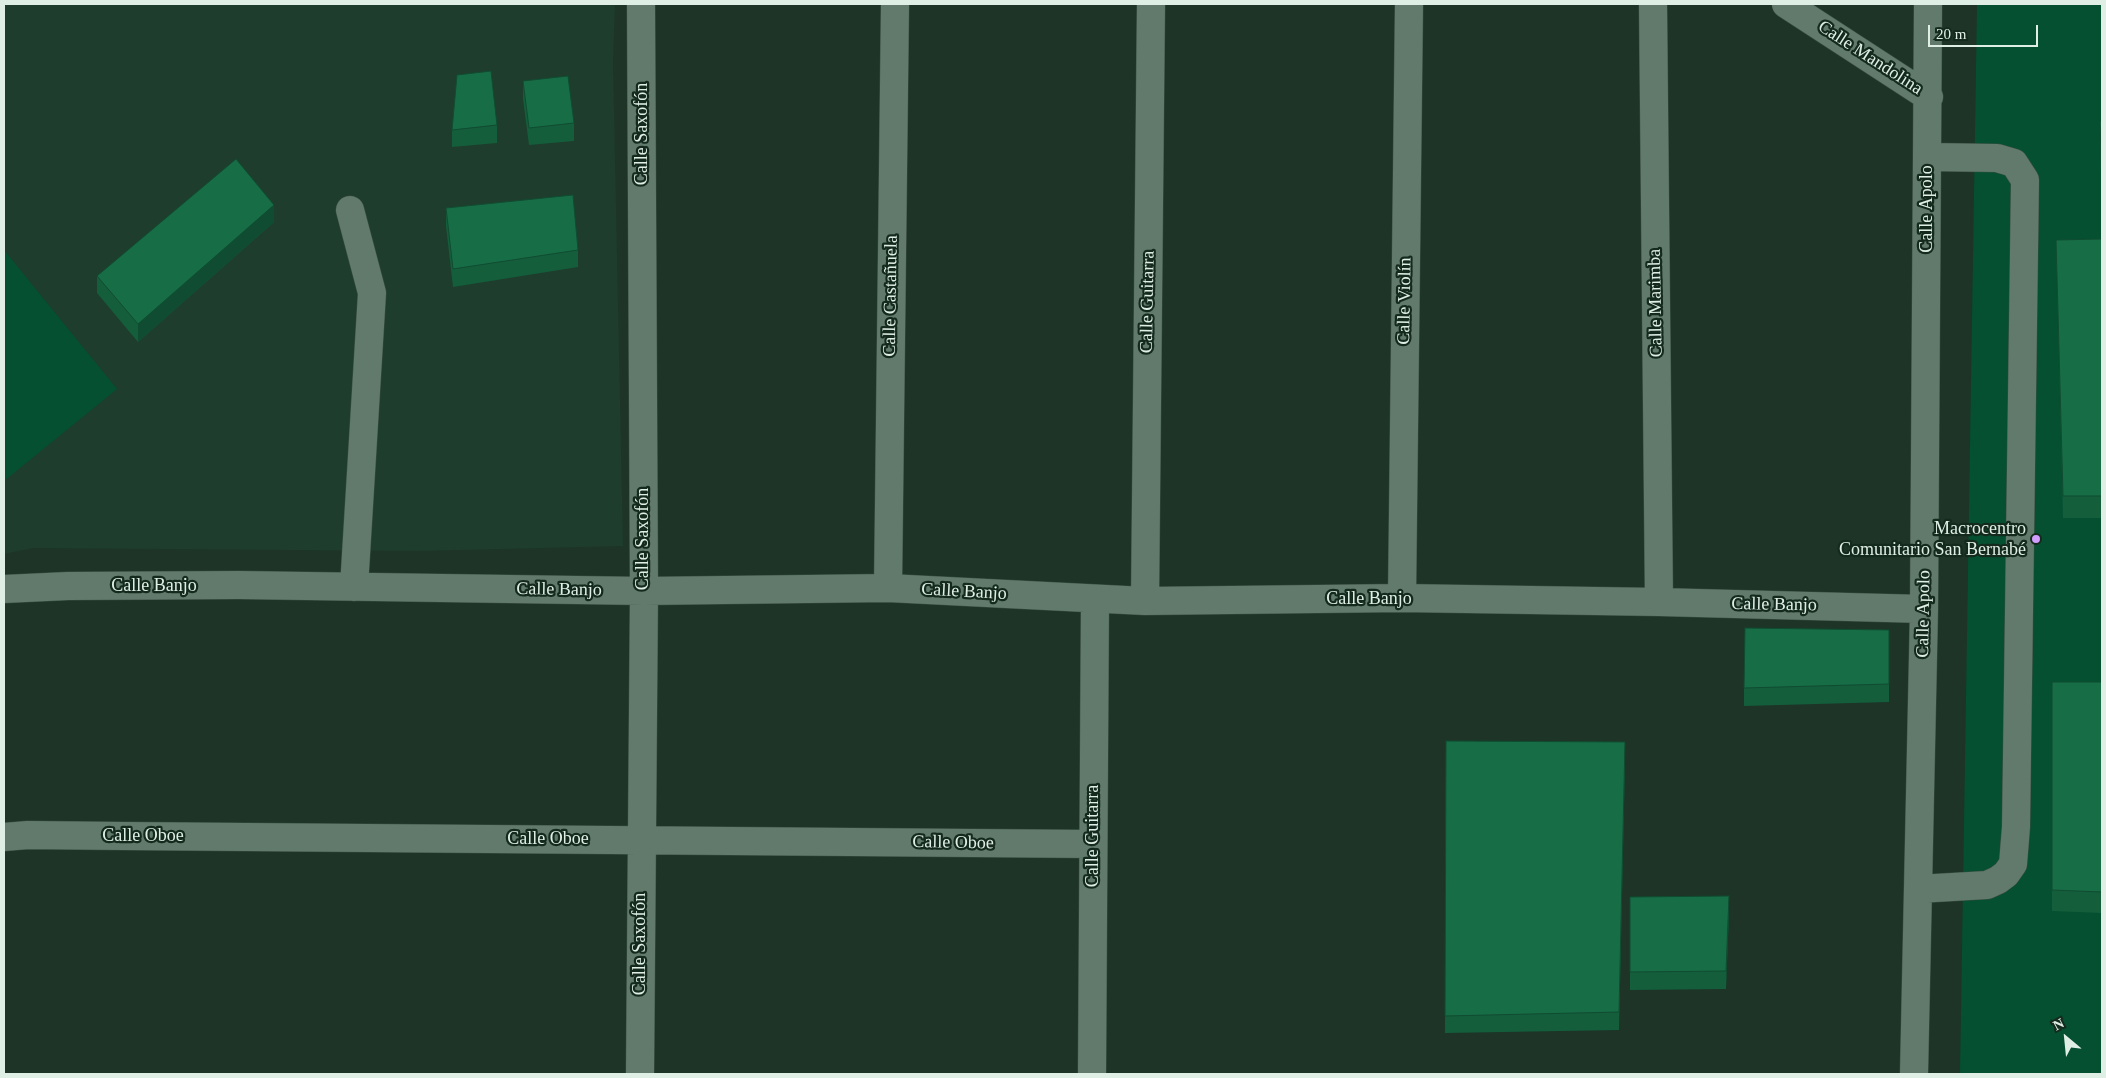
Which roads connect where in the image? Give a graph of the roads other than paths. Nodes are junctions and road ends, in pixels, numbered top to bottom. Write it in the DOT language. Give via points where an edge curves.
graph roads {
  1 [pos="641,4"];
  2 [pos="895,4"];
  3 [pos="1151,4"];
  4 [pos="1409,4"];
  5 [pos="1653,4"];
  6 [pos="1786,4"];
  7 [pos="1928,4"];
  8 [pos="1929,96"];
  9 [pos="1928,157"];
  10 [pos="350,210"];
  11 [pos="354,587"];
  12 [pos="888,588"];
  13 [pos="4,589"];
  14 [pos="644,591"];
  15 [pos="1402,598"];
  16 [pos="1095,599"];
  17 [pos="1145,600"];
  18 [pos="1658,602"];
  19 [pos="1924,609"];
  20 [pos="4,837"];
  21 [pos="640,840"];
  22 [pos="1093,844"];
  23 [pos="1918,889"];
  24 [pos="640,1074"];
  25 [pos="1092,1074"];
  26 [pos="1914,1074"];
  1 -- 14 [label="street, Calle Saxofón"];
  2 -- 12 [label="street, Calle Castañuela"];
  3 -- 17 [label="street, Calle Guitarra"];
  4 -- 15 [label="street, Calle Violín"];
  5 -- 18 [label="street, Calle Marimba"];
  6 -- 8 [label="street, Calle Mandolina"];
  7 -- 8 [label="street, Calle Apolo"];
  8 -- 9 [label="street, Calle Apolo"];
  9 -- 19 [label="street, Calle Apolo"];
  9 -- 23 [label="street" via="1997,158 2014,163 2025,180 2025,200 2013,864 2006,874 1987,885"];
  10 -- 11 [label="street" via="372,293"];
  11 -- 13 [label="street, Calle Banjo" via="239,585"];
  11 -- 14 [label="street, Calle Banjo"];
  12 -- 14 [label="street, Calle Banjo"];
  12 -- 16 [label="street, Calle Banjo"];
  14 -- 21 [label="street, Calle Saxofón"];
  15 -- 17 [label="street, Calle Banjo"];
  15 -- 18 [label="street, Calle Banjo"];
  16 -- 17 [label="street, Calle Banjo"];
  16 -- 22 [label="street, Calle Guitarra"];
  18 -- 19 [label="street, Calle Banjo"];
  19 -- 23 [label="street, Calle Apolo"];
  20 -- 21 [label="street, Calle Oboe"];
  21 -- 22 [label="street, Calle Oboe"];
  21 -- 24 [label="street, Calle Saxofón"];
  22 -- 25 [label="street, Calle Guitarra"];
  23 -- 26 [label="street, Calle Apolo"];
}
